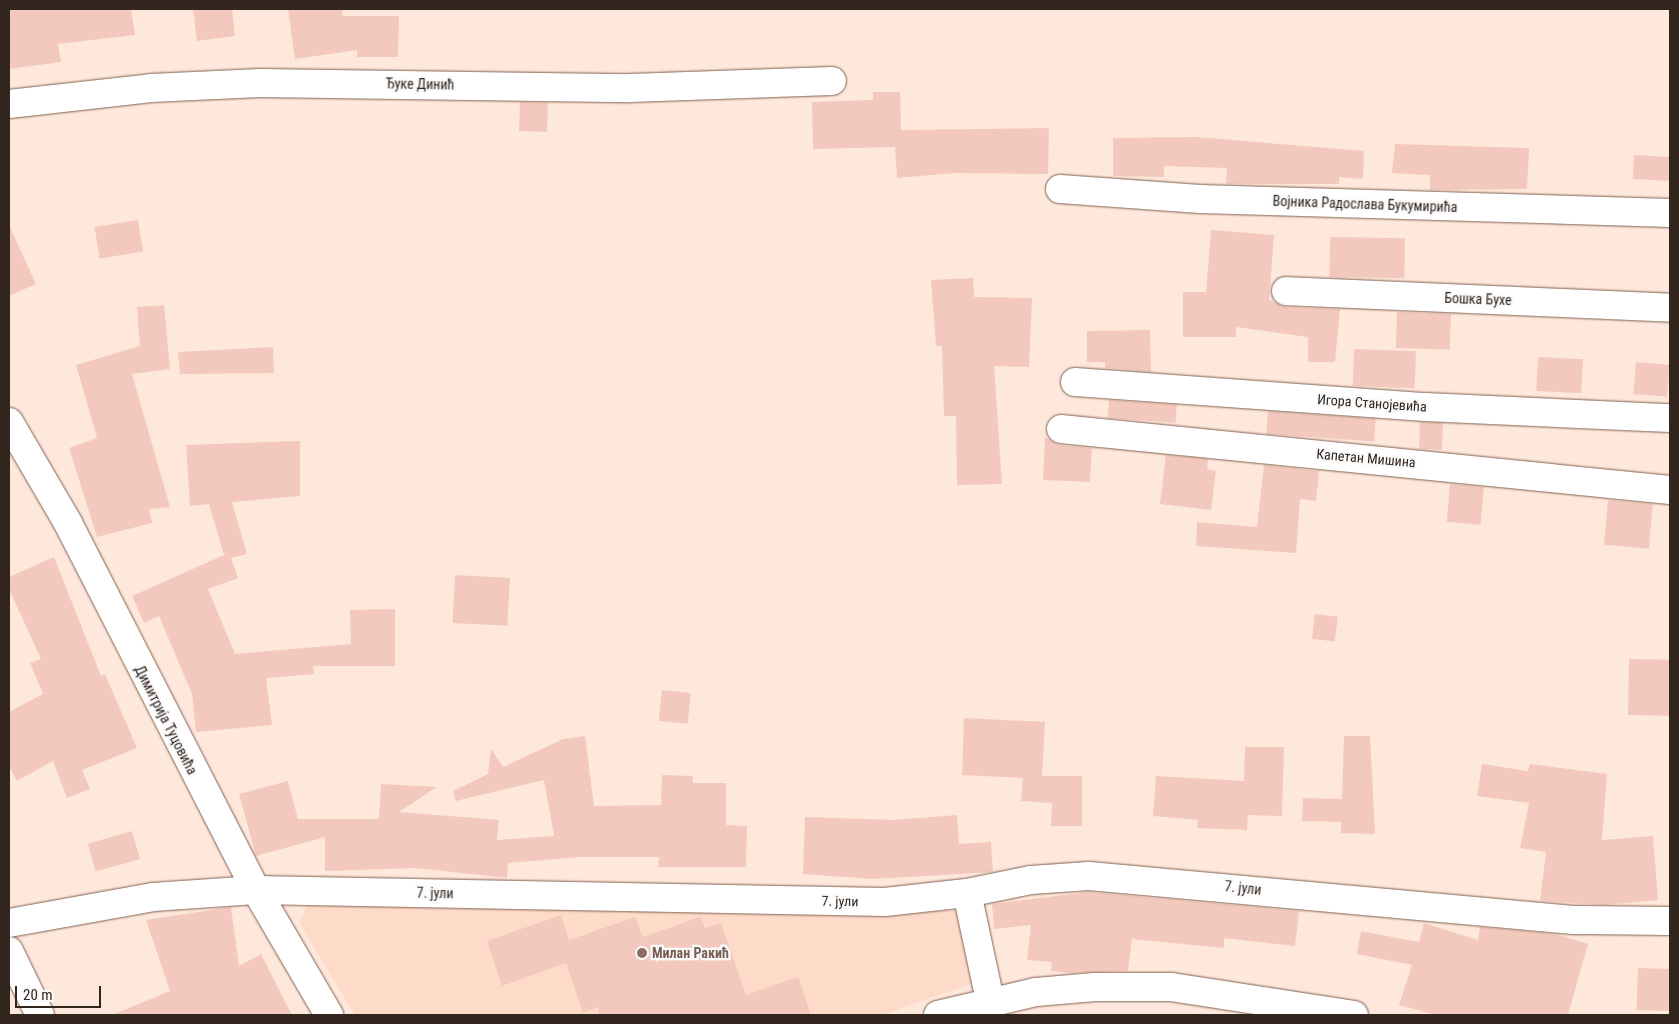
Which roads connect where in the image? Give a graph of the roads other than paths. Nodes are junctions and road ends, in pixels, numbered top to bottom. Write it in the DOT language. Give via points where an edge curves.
graph roads {
  1 [pos="832,81"];
  2 [pos="9,104"];
  3 [pos="1060,189"];
  4 [pos="1670,213"];
  5 [pos="1286,291"];
  6 [pos="1670,308"];
  7 [pos="1075,382"];
  8 [pos="1670,418"];
  9 [pos="9,422"];
  10 [pos="1061,429"];
  11 [pos="1670,490"];
  12 [pos="256,890"];
  13 [pos="967,893"];
  14 [pos="1670,921"];
  15 [pos="9,923"];
  16 [pos="9,951"];
  17 [pos="990,1000"];
  18 [pos="40,1015"];
  19 [pos="329,1015"];
  20 [pos="938,1015"];
  21 [pos="1354,1015"];
  1 -- 2 [label="street, Ђуке Динић" via="630,88 260,83 151,88"];
  3 -- 4 [label="street, Војника Радослава Букумирића" via="1200,199"];
  5 -- 6 [label="street, Бошка Бухе"];
  7 -- 8 [label="street, Игора Станојевића" via="1425,408"];
  9 -- 12 [label="street, Димитрија Туцовића" via="68,523"];
  10 -- 11 [label="street, Капетан Мишина"];
  12 -- 13 [label="street, 7. јули" via="885,902"];
  12 -- 15 [label="street, 7. јули" via="153,897"];
  12 -- 19 [label="street, Димитрија Туцовића"];
  13 -- 14 [label="street, 7. јули" via="1031,880 1089,876 1589,921"];
  13 -- 17 [label="street"];
  16 -- 18 [label="street"];
  17 -- 20 [label="street"];
  17 -- 21 [label="street" via="1095,987 1171,987"];
}
